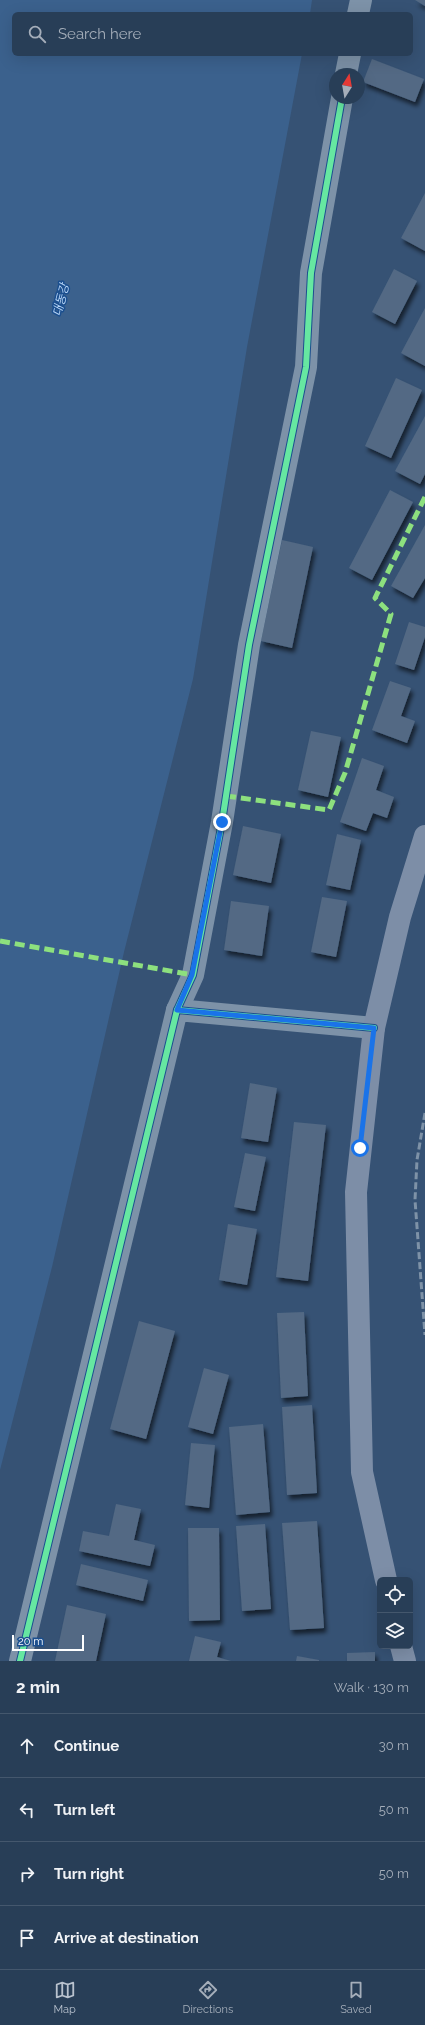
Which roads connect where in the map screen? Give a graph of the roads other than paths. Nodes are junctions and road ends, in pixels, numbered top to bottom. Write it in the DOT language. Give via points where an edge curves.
graph roads {
  1 [pos="362,0"];
  2 [pos="359,12"];
  3 [pos="350,56"];
  4 [pos="347,68"];
  5 [pos="341,104"];
  6 [pos="425,836"];
  7 [pos="177,1010"];
  8 [pos="374,1028"];
  9 [pos="385,1577"];
  10 [pos="402,1649"];
  11 [pos="20,1661"];
  12 [pos="405,1661"];
  1 -- 2 [label="street"];
  3 -- 4 [label="street"];
  5 -- 7 [label="street" via="312,272 306,367 249,645 222,822 192,975"];
  6 -- 8 [label="main road" via="400,916"];
  7 -- 8 [label="street"];
  7 -- 11 [label="street"];
  8 -- 9 [label="main road" via="356,1192 362,1472"];
  10 -- 12 [label="main road"];
}
